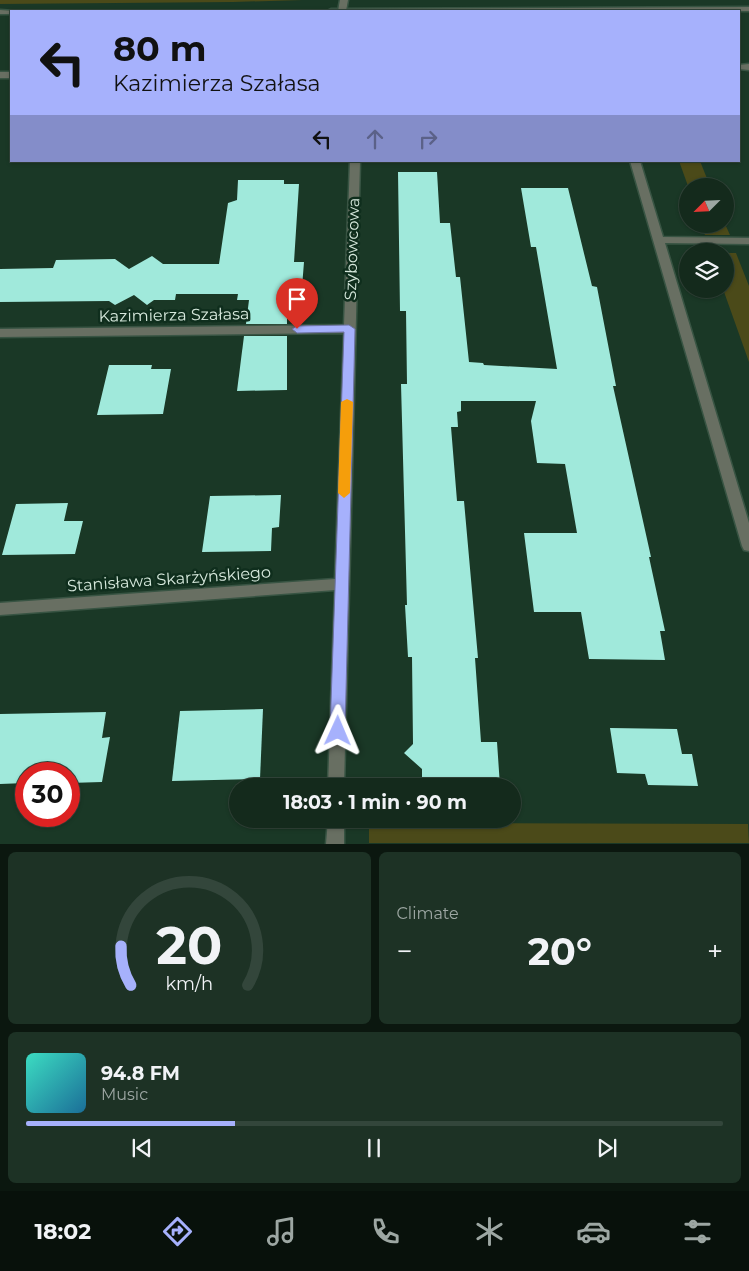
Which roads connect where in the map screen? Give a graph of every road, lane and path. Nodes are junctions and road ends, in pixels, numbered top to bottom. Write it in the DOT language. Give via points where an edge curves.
graph roads {
  1 [pos="749,9"];
  2 [pos="588,10"];
  3 [pos="355,162"];
  4 [pos="636,162"];
  5 [pos="659,240"];
  6 [pos="749,241"];
  7 [pos="349,329"];
  8 [pos="0,333"];
  9 [pos="745,518"];
  10 [pos="749,546"];
  11 [pos="341,584"];
  12 [pos="0,609"];
  13 [pos="336,778"];
  14 [pos="336,828"];
  15 [pos="335,844"];
  1 -- 2 [label="street"];
  3 -- 7 [label="street, Szybowcowa"];
  4 -- 5 [label="street"];
  5 -- 6 [label="street"];
  5 -- 9 [label="street"];
  7 -- 8 [label="street, Kazimierza Szałasa"];
  7 -- 11 [label="street, Szybowcowa"];
  9 -- 10 [label="street"];
  11 -- 12 [label="street, Stanisława Skarżyńskiego"];
  11 -- 13 [label="street, Szybowcowa"];
  14 -- 15 [label="street"];
}
